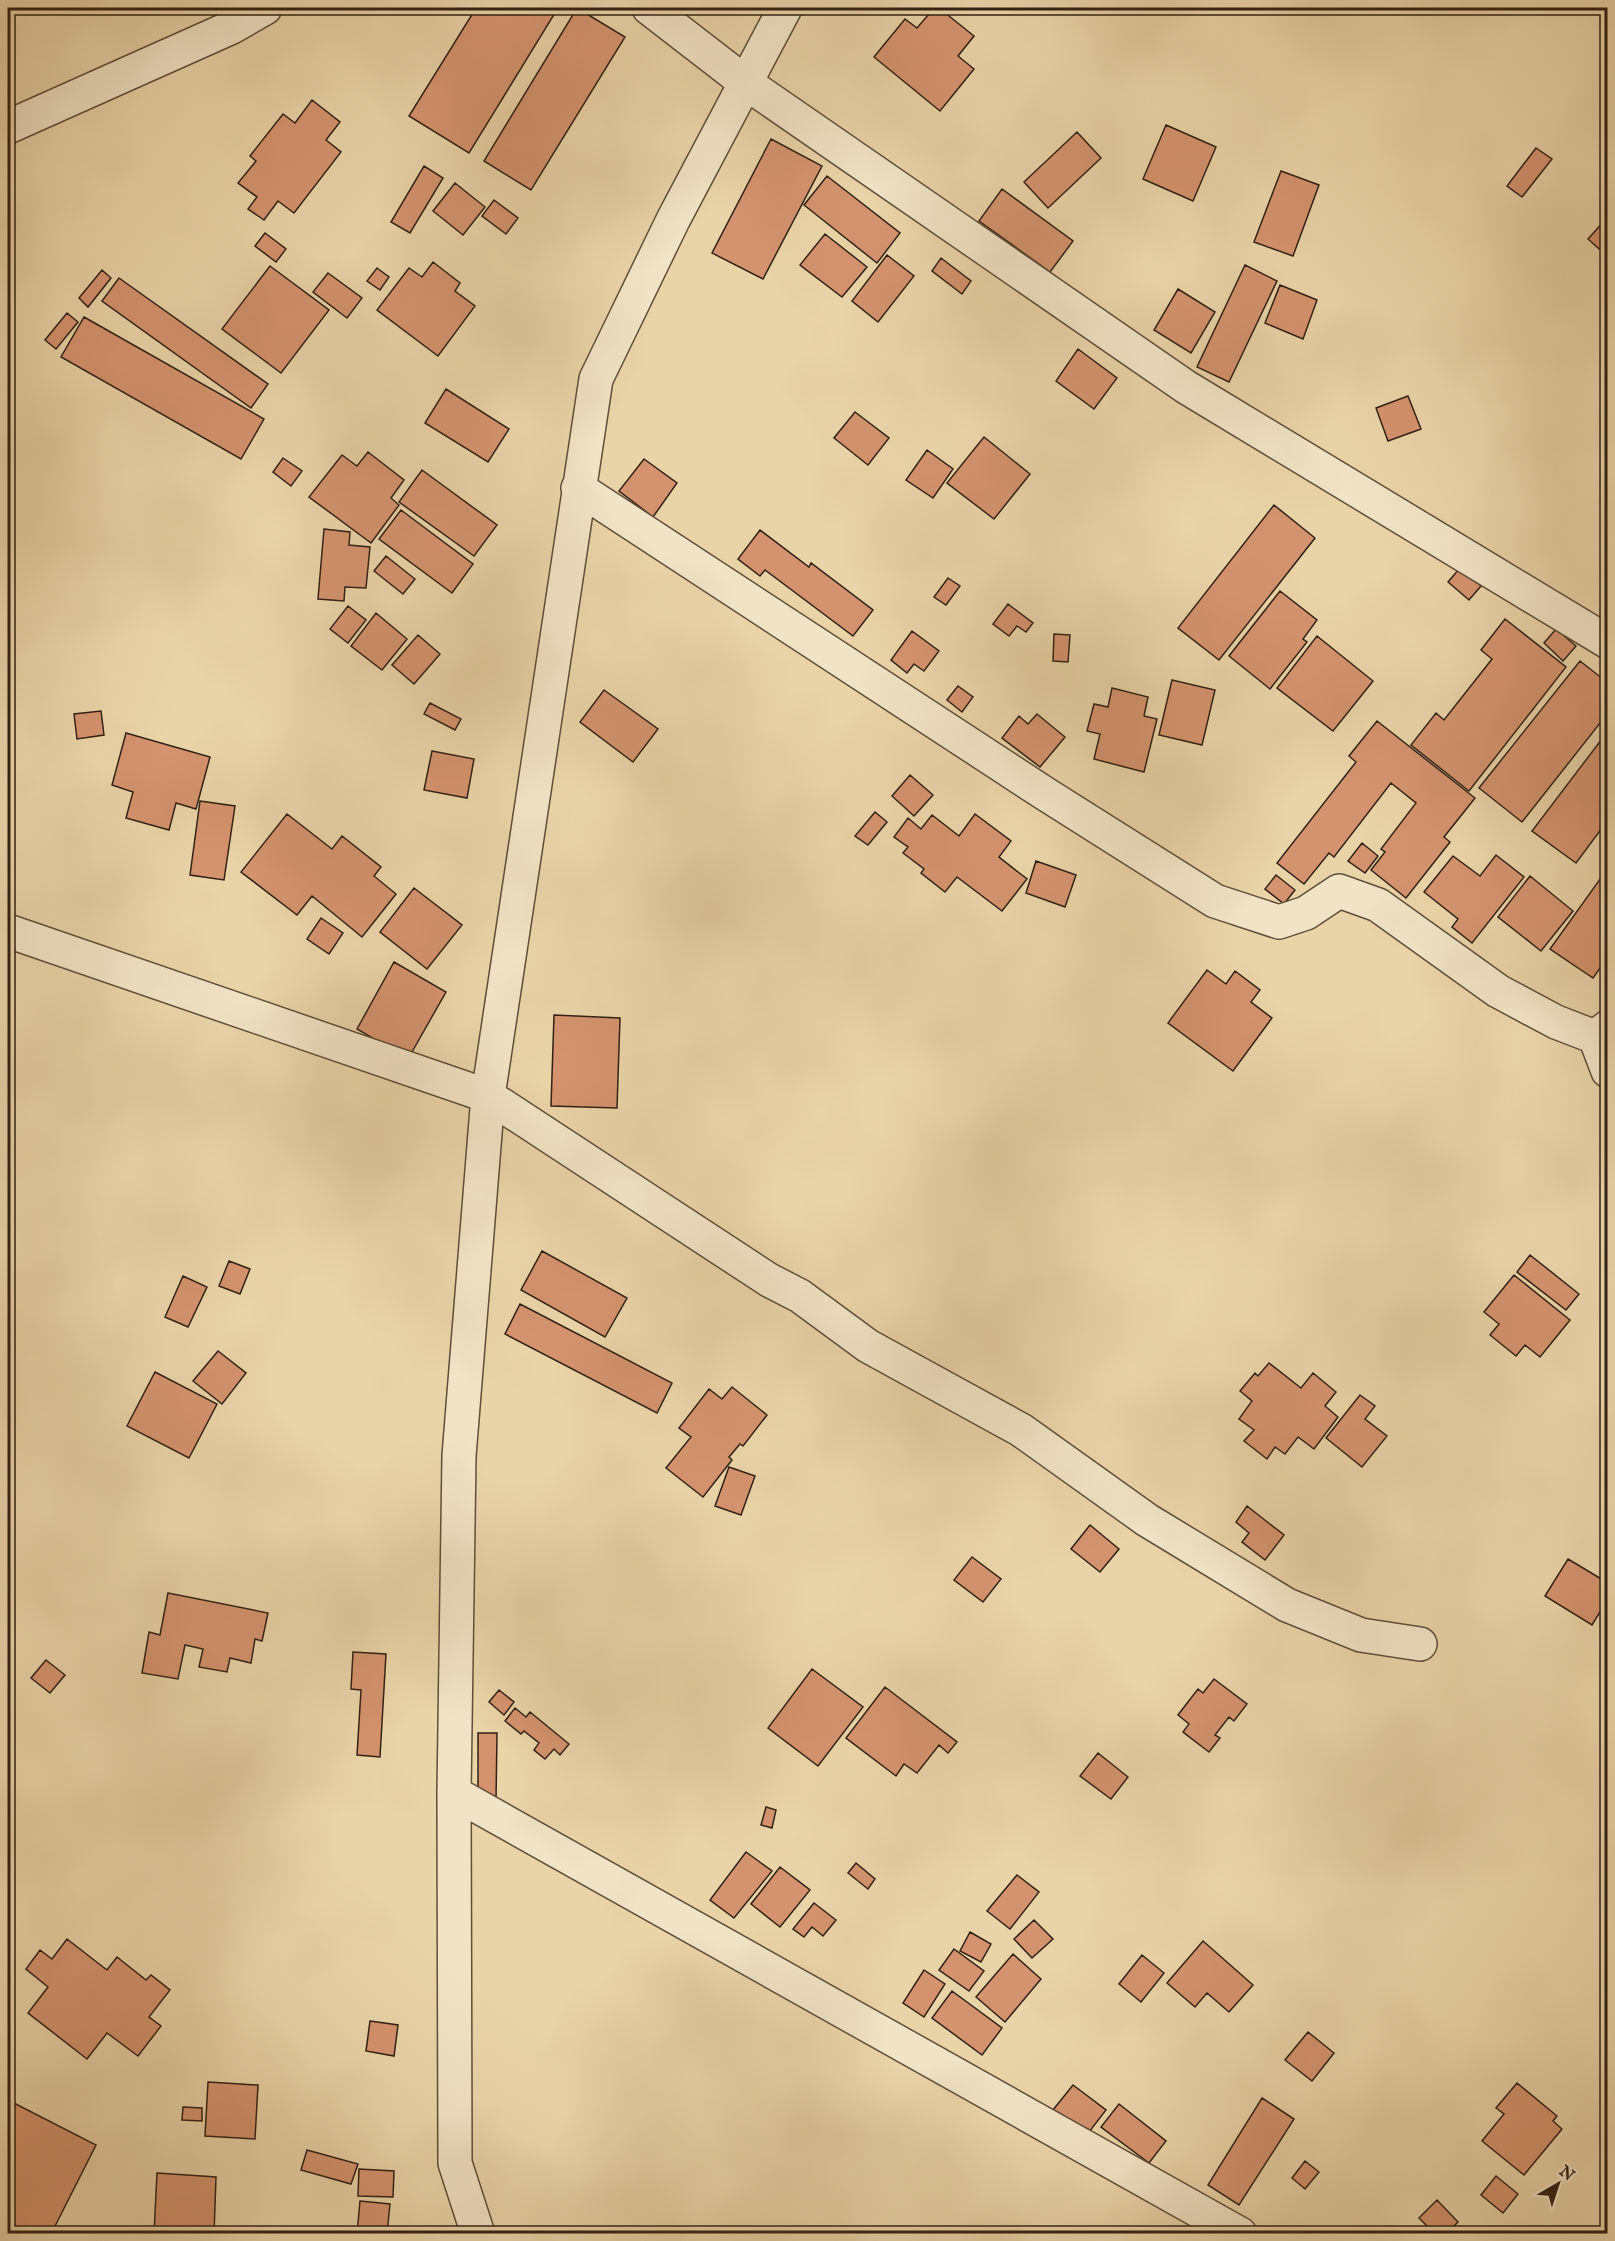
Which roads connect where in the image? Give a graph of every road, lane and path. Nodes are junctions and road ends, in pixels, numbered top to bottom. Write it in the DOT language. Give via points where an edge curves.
graph roads {
  1 [pos="265,8"];
  2 [pos="649,8"];
  3 [pos="785,8"];
  4 [pos="746,83"];
  5 [pos="8,127"];
  6 [pos="578,488"];
  7 [pos="1608,642"];
  8 [pos="8,931"];
  9 [pos="1601,1032"];
  10 [pos="1608,1071"];
  11 [pos="488,1096"];
  12 [pos="1420,1644"];
  13 [pos="454,1793"];
  14 [pos="478,2234"];
  15 [pos="1240,2234"];
  1 -- 5 [label="street" via="232,27"];
  2 -- 4 [label="street"];
  3 -- 4 [label="street"];
  4 -- 6 [label="street" via="673,220 596,379"];
  4 -- 7 [label="street" via="1186,387"];
  6 -- 9 [label="street" via="1215,901 1279,922 1306,913 1340,891 1378,905 1498,990 1556,1022"];
  6 -- 11 [label="street"];
  8 -- 11 [label="street"];
  9 -- 10 [label="street"];
  11 -- 12 [label="street" via="769,1280 800,1296 868,1346 1020,1430 1218,1565 1287,1605 1361,1635"];
  11 -- 13 [label="street" via="459,1456"];
  13 -- 14 [label="street" via="455,2163"];
  13 -- 15 [label="street"];
}
